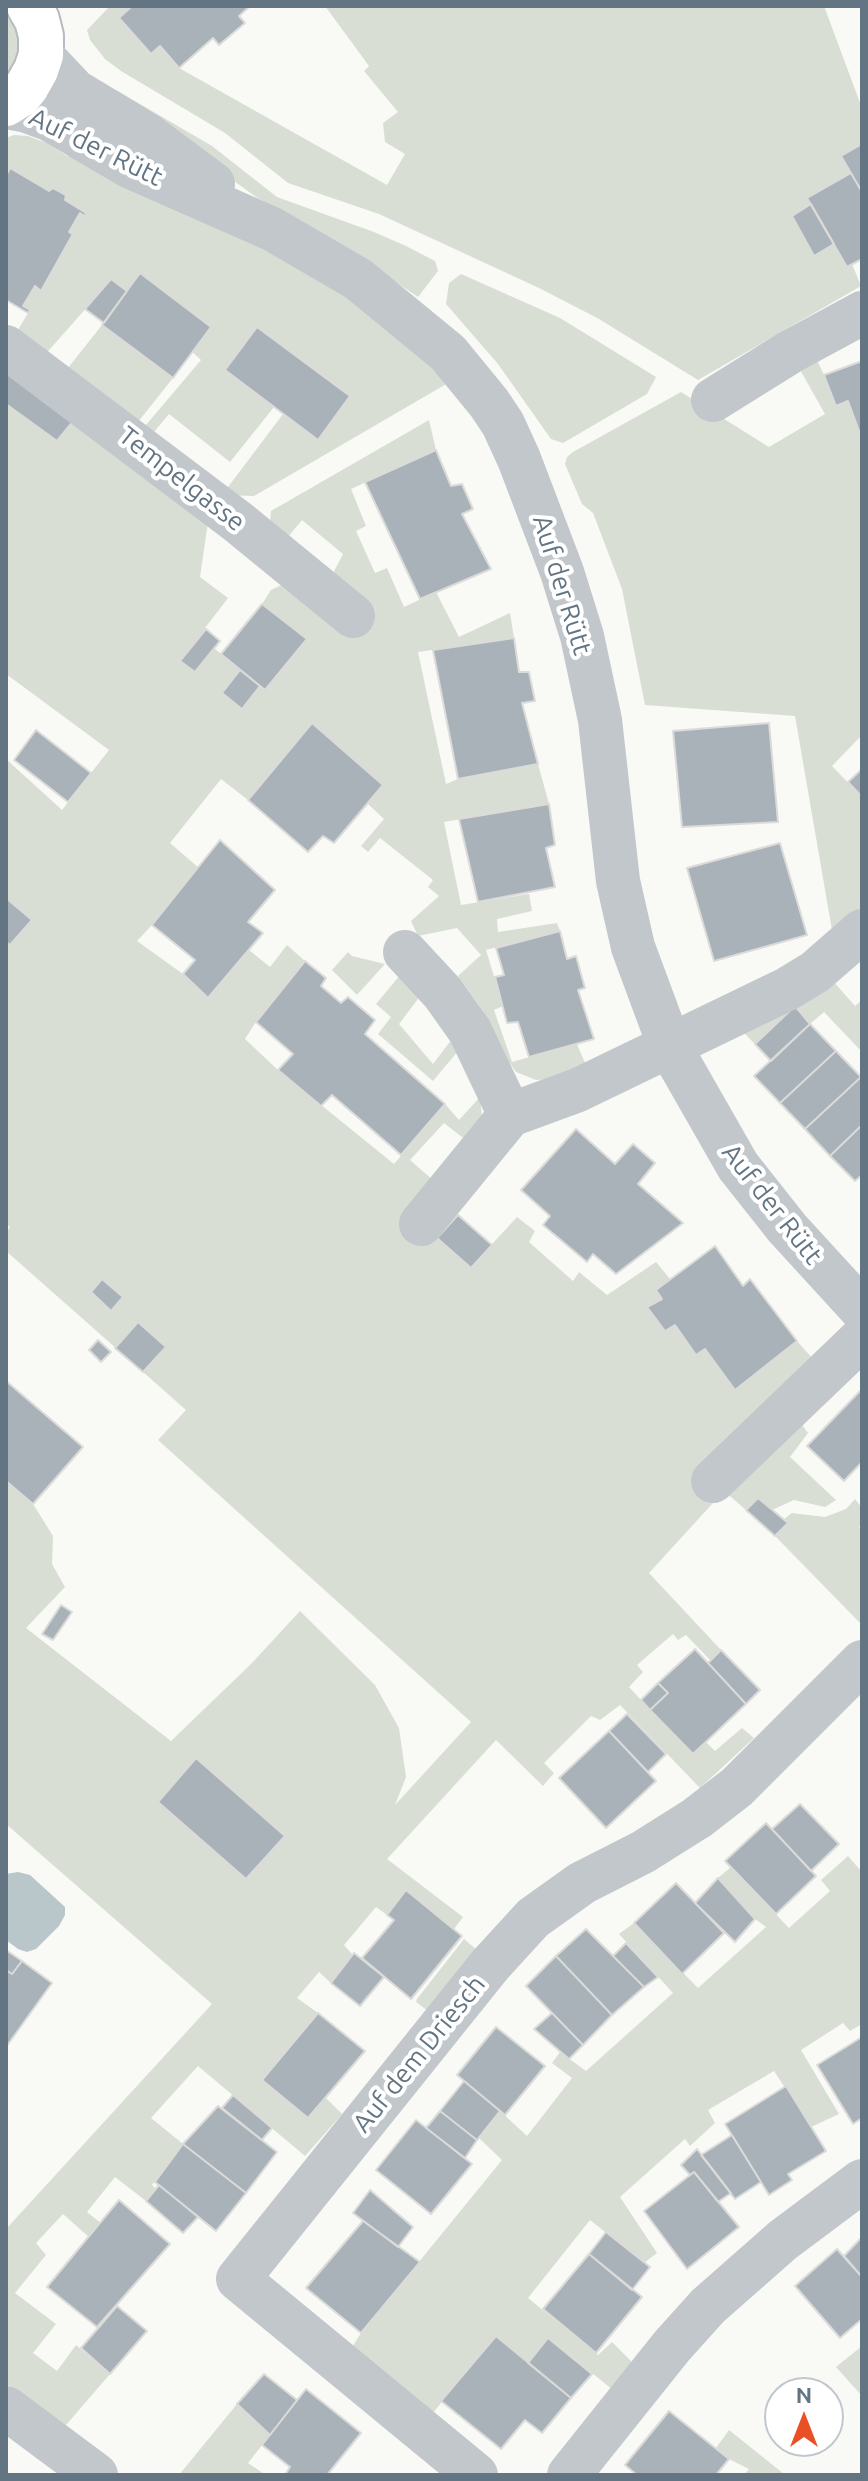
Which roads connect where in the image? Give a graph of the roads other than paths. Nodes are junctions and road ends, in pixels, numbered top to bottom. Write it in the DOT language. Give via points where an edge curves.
graph roads {
  1 [pos="29,6"];
  2 [pos="41,55"];
  3 [pos="6,106"];
  4 [pos="272,229"];
  5 [pos="862,313"];
  6 [pos="6,347"];
  7 [pos="713,400"];
  8 [pos="353,616"];
  9 [pos="862,931"];
  10 [pos="405,952"];
  11 [pos="670,1047"];
  12 [pos="510,1115"];
  13 [pos="421,1224"];
  14 [pos="862,1310"];
  15 [pos="862,1338"];
  16 [pos="713,1481"];
  17 [pos="862,1662"];
  18 [pos="862,2181"];
  19 [pos="6,2408"];
  20 [pos="96,2475"];
  21 [pos="476,2475"];
  22 [pos="569,2475"];
  1 -- 2 [label="main road" via="41,36"];
  2 -- 3 [label="main road" via="27,86"];
  2 -- 4 [label="street, Auf der Rütt" via="75,91 146,134"];
  3 -- 4 [label="street, Auf der Rütt" via="49,119 129,166"];
  4 -- 11 [label="street, Auf der Rütt" via="358,279 410,320 448,353 503,424 539,509 582,636 600,720 618,881 637,960"];
  5 -- 7 [label="street"];
  6 -- 8 [label="street, Tempelgasse"];
  9 -- 11 [label="street" via="796,983"];
  10 -- 12 [label="street" via="470,1031"];
  11 -- 12 [label="street"];
  11 -- 14 [label="street, Auf der Rütt" via="738,1166"];
  12 -- 13 [label="street"];
  15 -- 16 [label="street"];
  17 -- 21 [label="street, Auf dem Driesch" via="737,1787 533,1918 238,2279"];
  18 -- 22 [label="street" via="708,2306"];
  19 -- 20 [label="street"];
}
